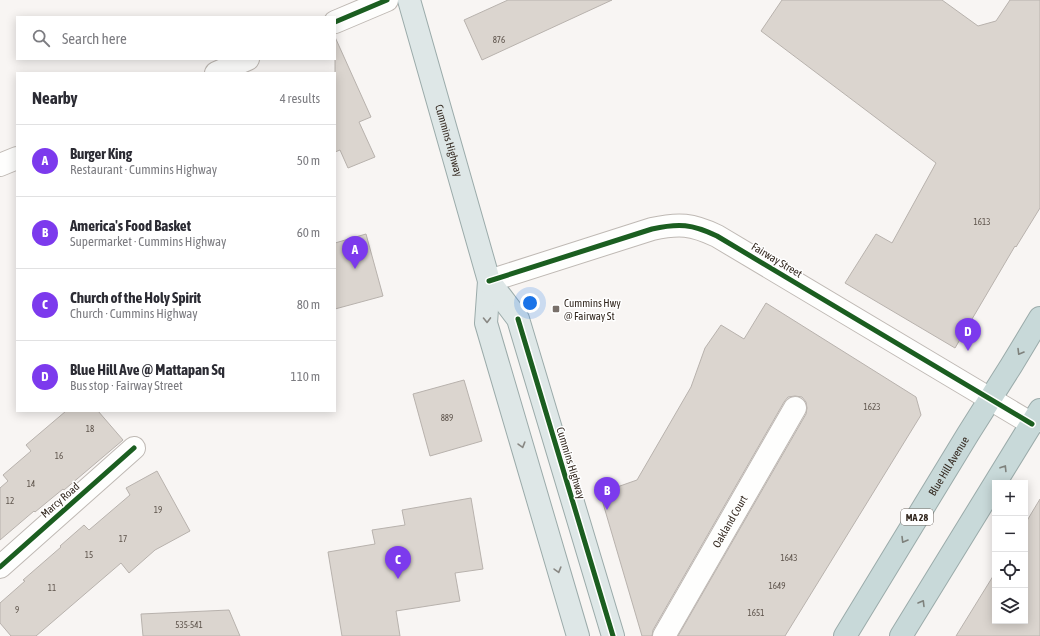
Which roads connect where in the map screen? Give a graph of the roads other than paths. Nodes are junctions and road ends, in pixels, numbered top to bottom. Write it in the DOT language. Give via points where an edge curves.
graph roads {
  1 [pos="387,0"];
  2 [pos="409,0"];
  3 [pos="336,22"];
  4 [pos="246,60"];
  5 [pos="218,72"];
  6 [pos="16,158"];
  7 [pos="0,165"];
  8 [pos="489,281"];
  9 [pos="1040,318"];
  10 [pos="990,399"];
  11 [pos="795,408"];
  12 [pos="1036,417"];
  13 [pos="134,448"];
  14 [pos="0,567"];
  15 [pos="578,636"];
  16 [pos="613,636"];
  17 [pos="664,636"];
  18 [pos="845,636"];
  19 [pos="901,636"];
  1 -- 3 [label="street"];
  2 -- 8 [label="main road, Cummins Highway"];
  4 -- 5 [label="street"];
  6 -- 7 [label="street"];
  8 -- 10 [label="street, Fairway Street" via="664,226 690,226 717,236"];
  8 -- 15 [label="main road, Cummins Highway, one-way" via="486,323"];
  8 -- 16 [label="main road, Cummins Highway" via="518,319"];
  9 -- 10 [label="highway, Blue Hill Avenue / MA 28, one-way"];
  10 -- 12 [label="street, Fairway Street"];
  10 -- 18 [label="highway, Blue Hill Avenue / MA 28, one-way"];
  11 -- 17 [label="street, Oakland Court"];
  19 -- 12 [label="highway, one-way"];
  13 -- 14 [label="street, Marcy Road"];
}
